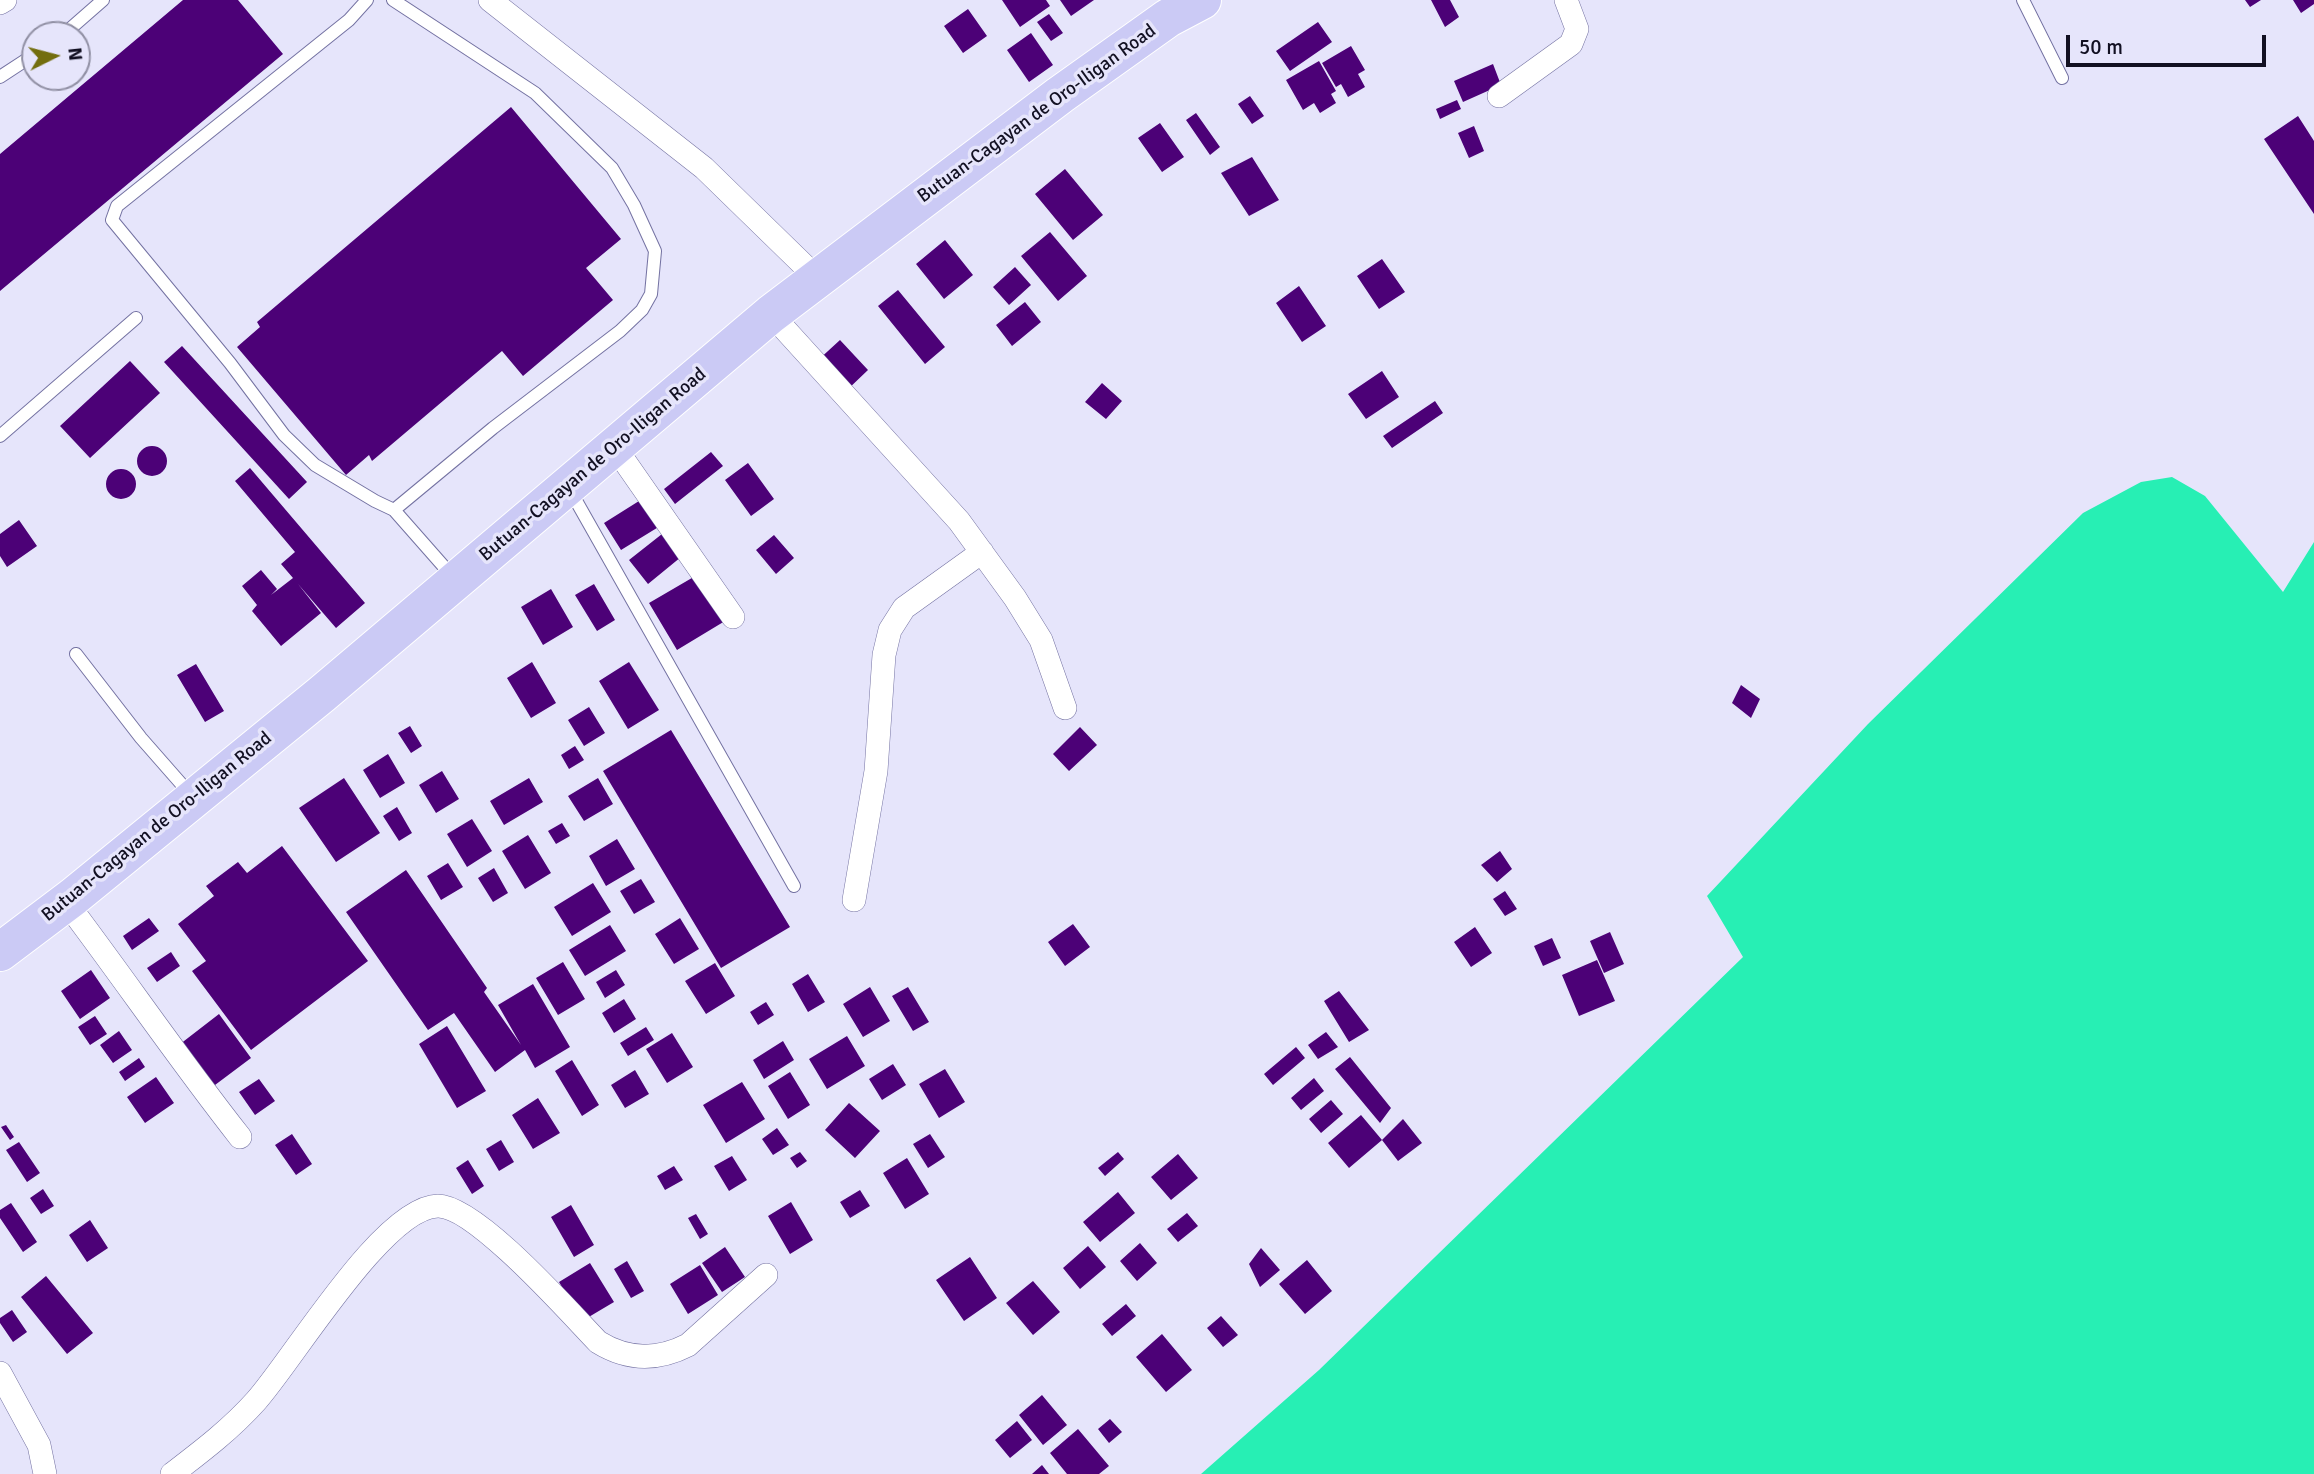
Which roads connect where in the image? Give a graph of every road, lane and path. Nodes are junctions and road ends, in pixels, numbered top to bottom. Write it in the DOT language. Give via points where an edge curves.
graph roads {
  1 [pos="5,0"];
  2 [pos="103,0"];
  3 [pos="367,0"];
  4 [pos="393,0"];
  5 [pos="490,0"];
  6 [pos="1202,0"];
  7 [pos="1566,0"];
  8 [pos="2023,0"];
  9 [pos="0,3"];
  10 [pos="79,21"];
  11 [pos="21,64"];
  12 [pos="0,78"];
  13 [pos="2062,78"];
  14 [pos="1499,96"];
  15 [pos="817,278"];
  16 [pos="771,314"];
  17 [pos="136,318"];
  18 [pos="0,436"];
  19 [pos="614,446"];
  20 [pos="567,486"];
  21 [pos="394,510"];
  22 [pos="982,552"];
  23 [pos="456,580"];
  24 [pos="733,617"];
  25 [pos="76,654"];
  26 [pos="1065,708"];
  27 [pos="193,798"];
  28 [pos="794,886"];
  29 [pos="854,900"];
  30 [pos="66,902"];
  31 [pos="0,951"];
  32 [pos="240,1137"];
  33 [pos="766,1275"];
  34 [pos="0,1373"];
  35 [pos="45,1474"];
  36 [pos="172,1474"];
  1 -- 9 [label="street"];
  2 -- 10 [label="lane"];
  3 -- 21 [label="lane" via="349,20 117,206 112,220 284,435 315,464"];
  4 -- 21 [label="lane" via="535,93 612,168 655,251 651,294 628,324"];
  5 -- 15 [label="street" via="704,168"];
  6 -- 15 [label="highway, Butuan-Cagayan de Oro-Iligan Road" via="1168,18 1060,95"];
  7 -- 14 [label="street" via="1577,30 1571,44"];
  8 -- 13 [label="lane"];
  11 -- 12 [label="lane"];
  15 -- 16 [label="highway, Butuan-Cagayan de Oro-Iligan Road"];
  16 -- 19 [label="highway, Butuan-Cagayan de Oro-Iligan Road"];
  16 -- 22 [label="street"];
  17 -- 18 [label="lane"];
  19 -- 20 [label="highway, Butuan-Cagayan de Oro-Iligan Road"];
  19 -- 24 [label="street"];
  20 -- 23 [label="highway, Butuan-Cagayan de Oro-Iligan Road"];
  20 -- 28 [label="lane"];
  21 -- 23 [label="lane"];
  22 -- 26 [label="street" via="1041,640"];
  22 -- 29 [label="street" via="904,608 890,630 884,655 876,771"];
  23 -- 27 [label="highway, Butuan-Cagayan de Oro-Iligan Road"];
  25 -- 27 [label="lane"];
  27 -- 30 [label="highway, Butuan-Cagayan de Oro-Iligan Road"];
  30 -- 31 [label="highway, Butuan-Cagayan de Oro-Iligan Road"];
  30 -- 32 [label="street"];
  33 -- 36 [label="street" via="676,1352 638,1357 615,1353 598,1342 507,1248 461,1213 438,1206 425,1210 407,1218 382,1240 343,1283 285,1365 225,1434"];
  34 -- 35 [label="street" via="39,1444"];
}
